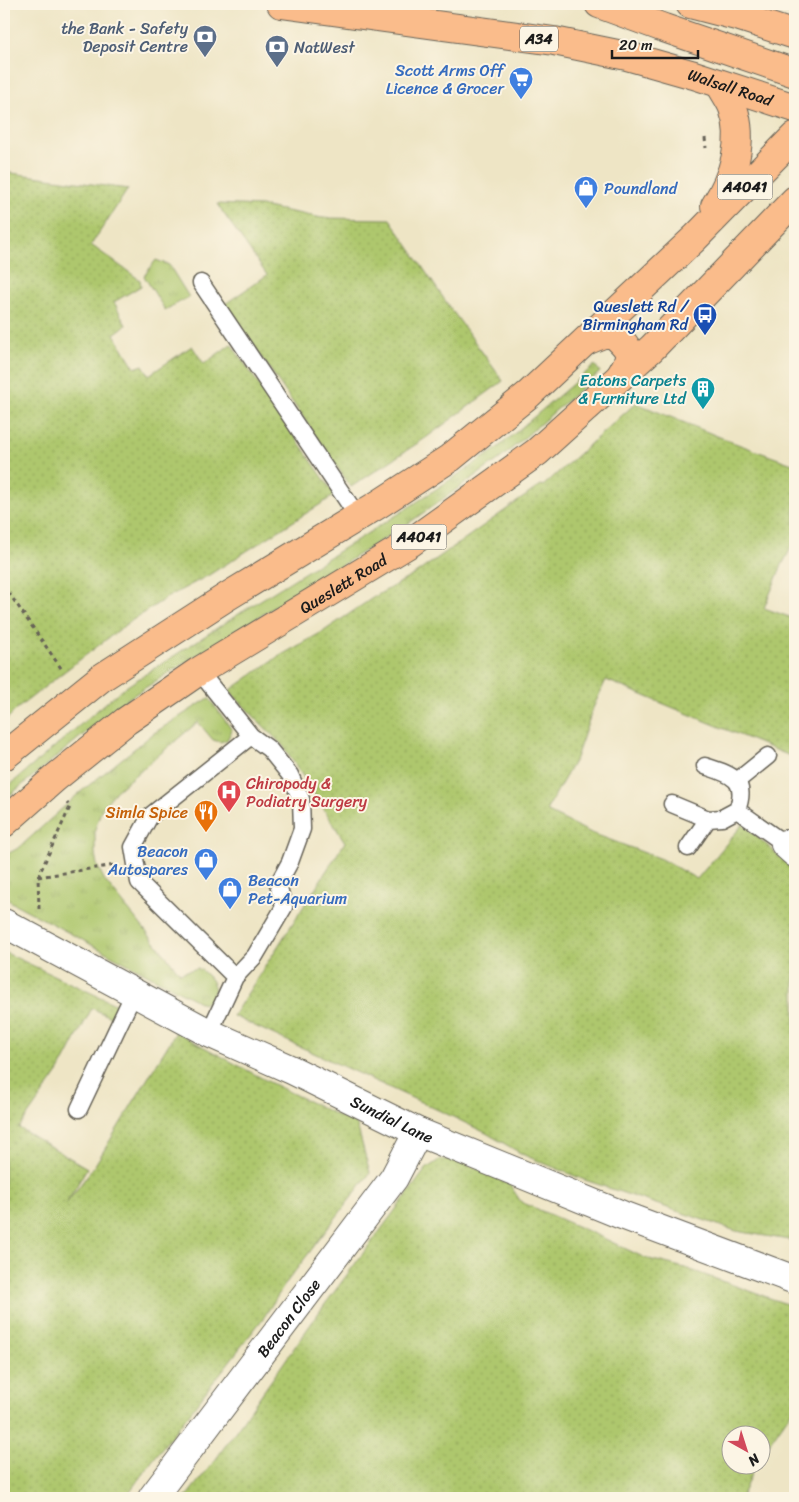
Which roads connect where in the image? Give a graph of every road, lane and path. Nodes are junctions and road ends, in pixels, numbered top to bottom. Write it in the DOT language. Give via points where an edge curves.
graph roads {
  1 [pos="281,4"];
  2 [pos="599,4"];
  3 [pos="690,4"];
  4 [pos="360,9"];
  5 [pos="795,35"];
  6 [pos="795,73"];
  7 [pos="720,84"];
  8 [pos="795,108"];
  9 [pos="795,136"];
  10 [pos="705,138"];
  11 [pos="707,156"];
  12 [pos="795,200"];
  13 [pos="695,238"];
  14 [pos="201,283"];
  15 [pos="586,341"];
  16 [pos="620,377"];
  17 [pos="358,517"];
  18 [pos="4,586"];
  19 [pos="199,671"];
  20 [pos="65,674"];
  21 [pos="251,736"];
  22 [pos="4,756"];
  23 [pos="768,756"];
  24 [pos="705,766"];
  25 [pos="52,780"];
  26 [pos="737,782"];
  27 [pos="672,804"];
  28 [pos="737,810"];
  29 [pos="708,819"];
  30 [pos="4,823"];
  31 [pos="688,848"];
  32 [pos="790,848"];
  33 [pos="135,862"];
  34 [pos="38,877"];
  35 [pos="4,923"];
  36 [pos="40,942"];
  37 [pos="235,977"];
  38 [pos="134,993"];
  39 [pos="209,1033"];
  40 [pos="79,1109"];
  41 [pos="418,1132"];
  42 [pos="795,1280"];
  43 [pos="152,1498"];
  1 -- 4 [label="highway, Walsall Road / A34"];
  2 -- 6 [label="highway, Walsall Road"];
  3 -- 5 [label="highway"];
  4 -- 7 [label="highway, Walsall Road / A34" via="627,56"];
  7 -- 8 [label="highway, Walsall Road / A34"];
  7 -- 13 [label="highway" via="733,108 738,148 722,196"];
  9 -- 13 [label="highway, A4041"];
  10 -- 11 [label="path"];
  12 -- 16 [label="highway, Queslett Road / A4041"];
  13 -- 15 [label="highway, A4041"];
  14 -- 17 [label="lane"];
  15 -- 16 [label="highway" via="603,334 614,334 628,346 630,359"];
  15 -- 17 [label="highway, A4041" via="529,394 450,458"];
  16 -- 19 [label="highway, Queslett Road / A4041" via="536,452 410,543"];
  17 -- 22 [label="highway, A4041" via="101,678"];
  18 -- 20 [label="path"];
  19 -- 21 [label="lane"];
  19 -- 25 [label="highway, Queslett Road / A4041" via="126,721"];
  21 -- 33 [label="lane" via="150,816 132,846"];
  21 -- 37 [label="lane" via="269,749 290,775 301,799 302,829 278,884 284,907 255,956"];
  23 -- 26 [label="lane"];
  24 -- 26 [label="lane" via="730,774"];
  25 -- 30 [label="highway, Queslett Road / A4041"];
  25 -- 34 [label="path" via="70,807"];
  26 -- 28 [label="lane" via="741,792"];
  27 -- 29 [label="lane"];
  28 -- 29 [label="lane" via="722,818"];
  28 -- 32 [label="lane"];
  29 -- 31 [label="lane"];
  33 -- 34 [label="path"];
  33 -- 37 [label="lane" via="139,882"];
  34 -- 36 [label="path"];
  35 -- 36 [label="street, Sundial Lane"];
  36 -- 38 [label="street, Sundial Lane"];
  37 -- 39 [label="lane"];
  38 -- 39 [label="street, Sundial Lane"];
  38 -- 40 [label="lane"];
  39 -- 41 [label="street, Sundial Lane"];
  41 -- 42 [label="street, Sundial Lane" via="622,1215"];
  41 -- 43 [label="street, Beacon Close" via="394,1178"];
}
